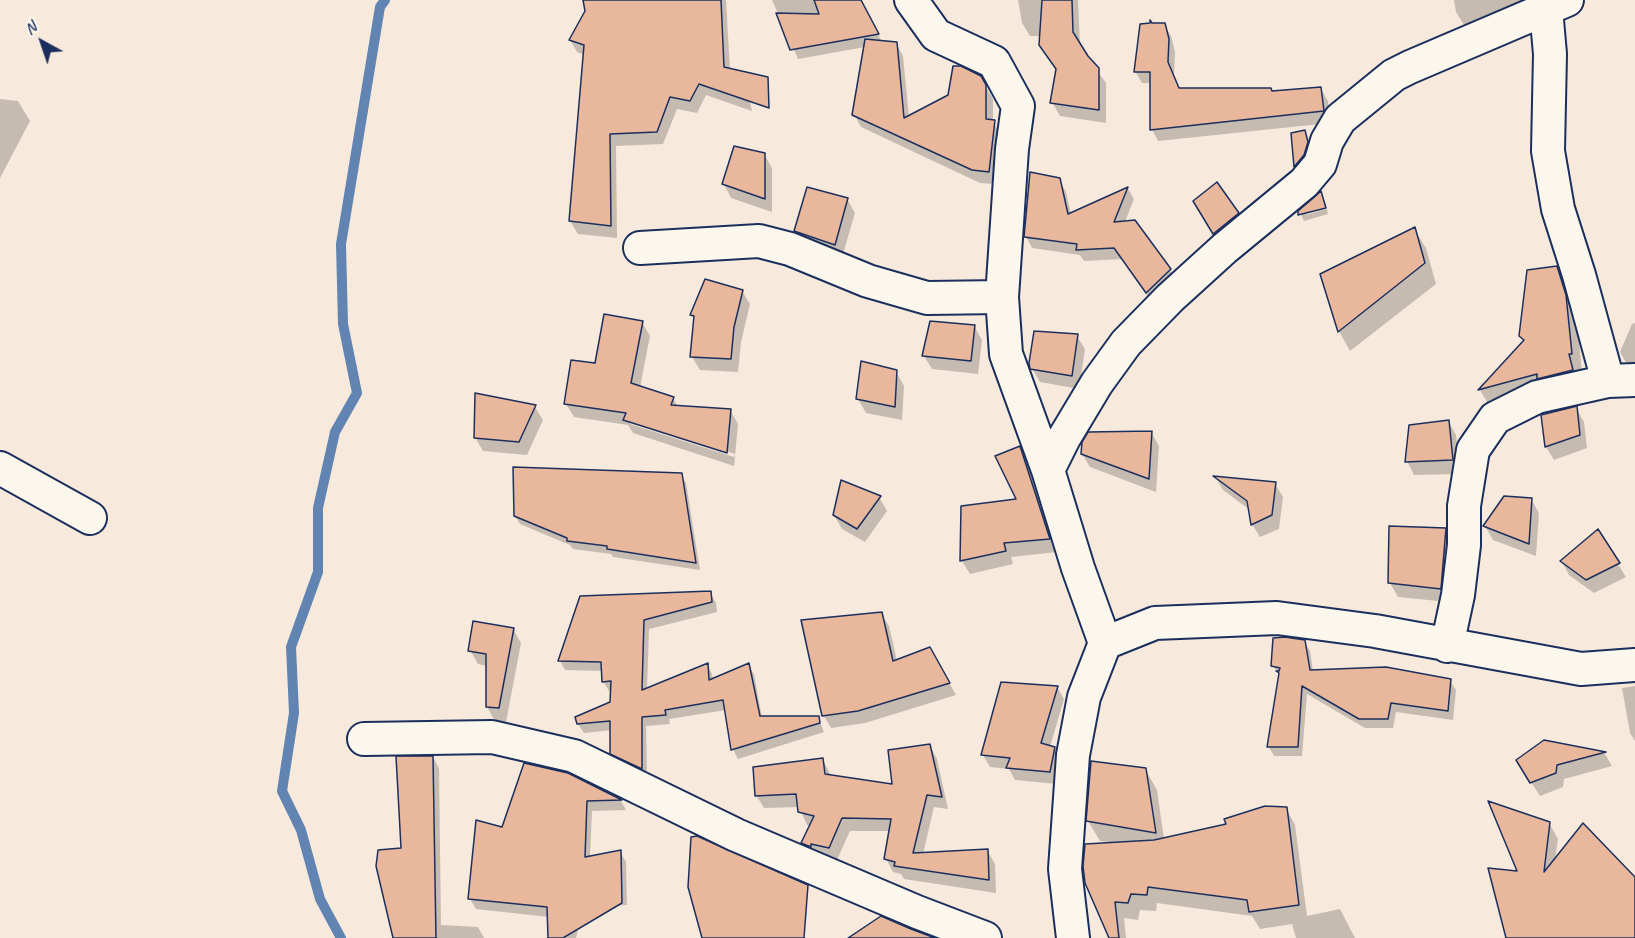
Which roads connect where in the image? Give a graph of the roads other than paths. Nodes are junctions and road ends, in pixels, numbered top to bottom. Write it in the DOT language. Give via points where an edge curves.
graph roads {
  1 [pos="911,0"];
  2 [pos="1556,5"];
  3 [pos="640,248"];
  4 [pos="1002,297"];
  5 [pos="1622,380"];
  6 [pos="0,468"];
  7 [pos="1048,470"];
  8 [pos="90,518"];
  9 [pos="1105,643"];
  10 [pos="1448,646"];
  11 [pos="1635,665"];
  12 [pos="364,739"];
  13 [pos="985,938"];
  14 [pos="1073,938"];
  1 -- 4 [label="street" via="936,35 994,62 1018,106"];
  2 -- 5 [label="street" via="1550,54 1548,151 1558,209"];
  2 -- 7 [label="street" via="1394,75 1340,119 1320,164 1304,183 1225,248 1126,343 1097,383"];
  3 -- 4 [label="street" via="759,241 927,298"];
  4 -- 7 [label="street" via="1006,354"];
  5 -- 10 [label="street" via="1537,397 1495,418 1473,450 1464,506 1458,596"];
  6 -- 8 [label="street"];
  7 -- 9 [label="street"];
  9 -- 10 [label="street" via="1155,623 1277,618 1375,631"];
  9 -- 14 [label="street" via="1084,697 1073,755 1065,868"];
  10 -- 11 [label="street" via="1581,669"];
  12 -- 13 [label="street" via="492,737 573,756 736,835"];
}
